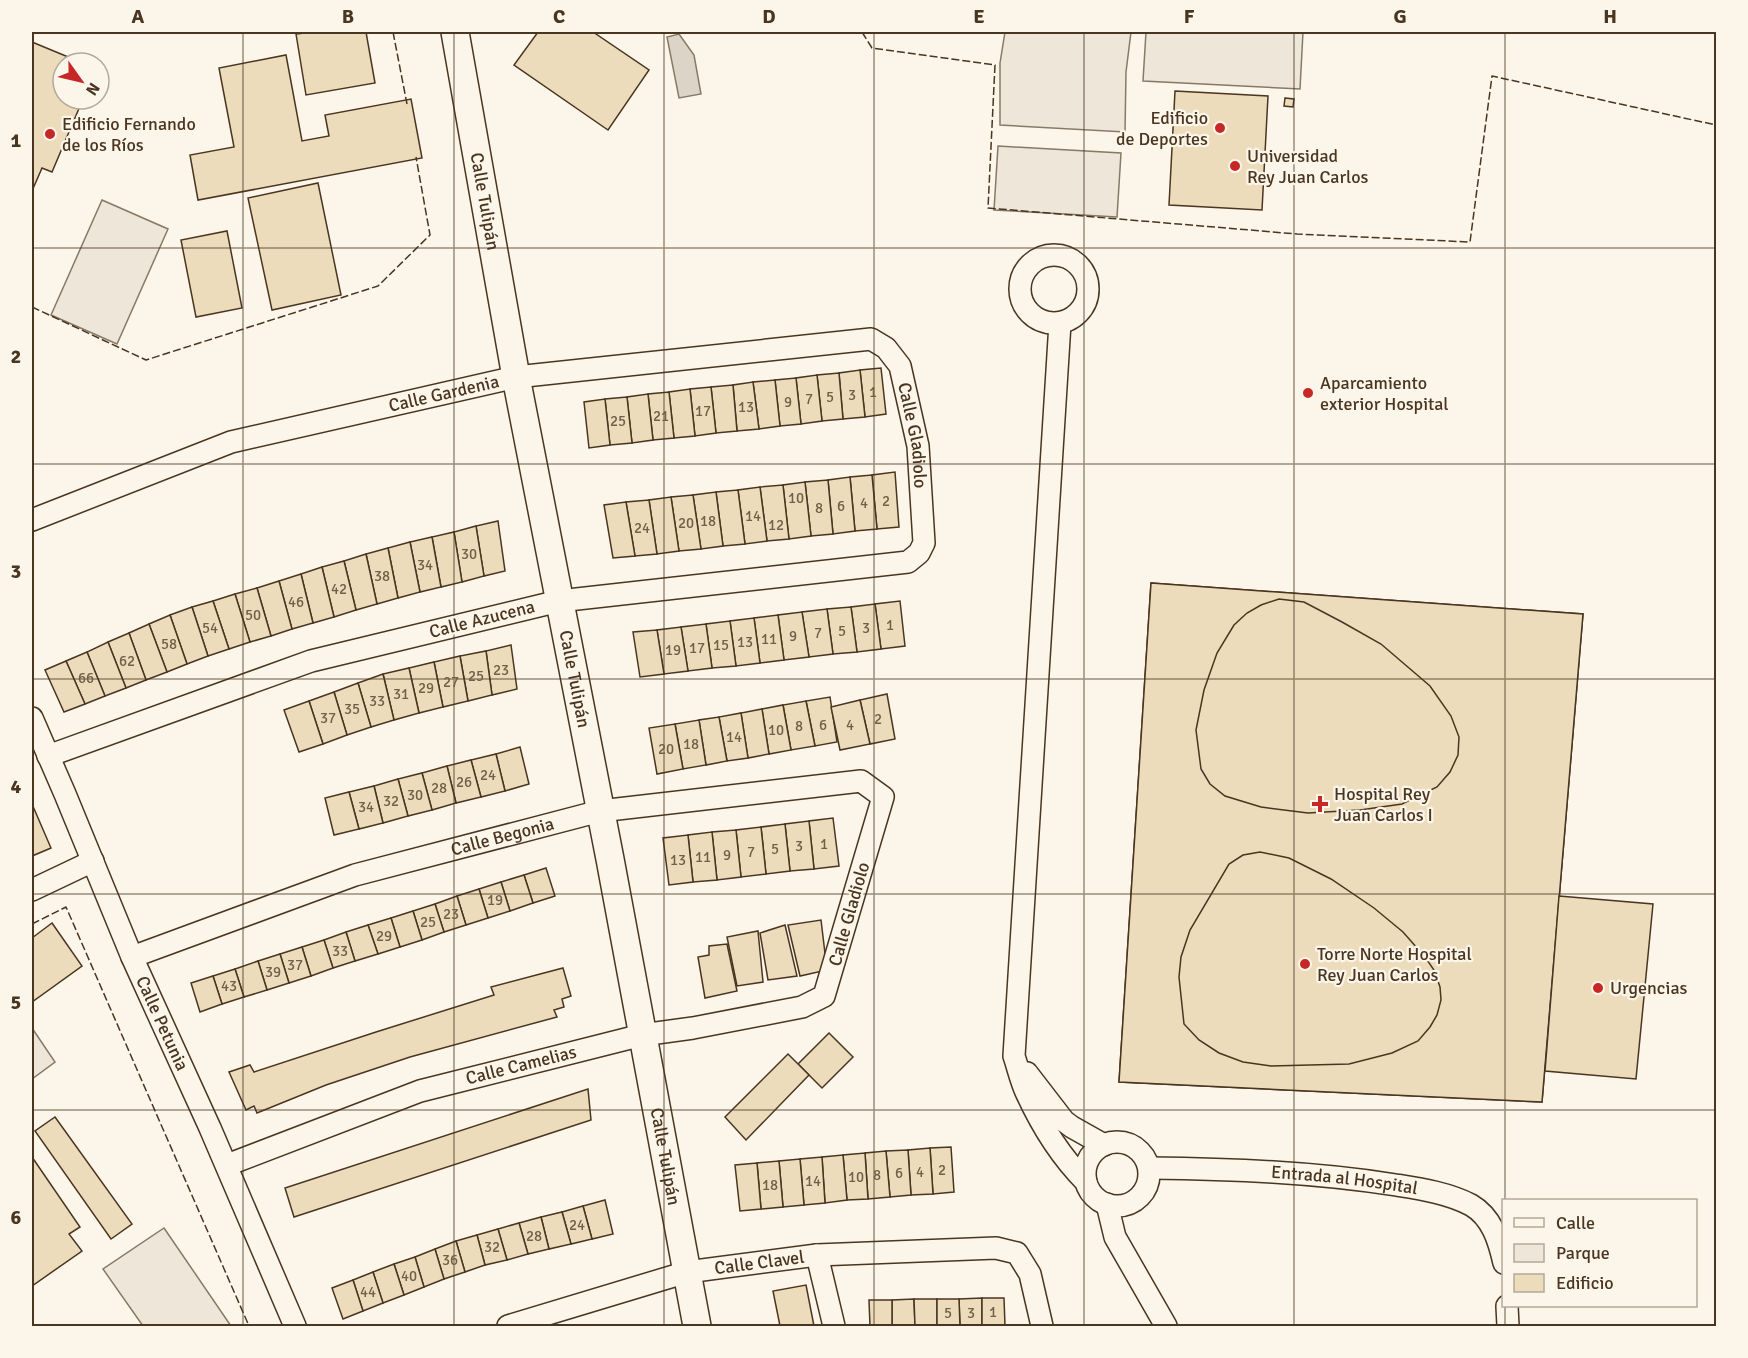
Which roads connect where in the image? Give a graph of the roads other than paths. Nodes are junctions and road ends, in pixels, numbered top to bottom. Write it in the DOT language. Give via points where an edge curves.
graph roads {
  1 [pos="455,32"];
  2 [pos="1060,323"];
  3 [pos="871,339"];
  4 [pos="516,377"];
  5 [pos="32,520"];
  6 [pos="924,543"];
  7 [pos="559,601"];
  8 [pos="32,718"];
  9 [pos="48,756"];
  10 [pos="883,797"];
  11 [pos="600,811"];
  12 [pos="93,861"];
  13 [pos="32,890"];
  14 [pos="132,957"];
  15 [pos="824,996"];
  16 [pos="642,1035"];
  17 [pos="1014,1056"];
  18 [pos="1104,1145"];
  19 [pos="226,1165"];
  20 [pos="1149,1168"];
  21 [pos="1086,1182"];
  22 [pos="1107,1204"];
  23 [pos="817,1255"];
  24 [pos="1502,1258"];
  25 [pos="687,1272"];
  26 [pos="1507,1307"];
  27 [pos="295,1326"];
  28 [pos="508,1326"];
  29 [pos="697,1326"];
  30 [pos="834,1326"];
  31 [pos="1042,1326"];
  32 [pos="1166,1326"];
  33 [pos="1508,1326"];
  1 -- 4 [label="street, Calle Tulipán"];
  2 -- 17 [label="street"];
  3 -- 4 [label="street, Calle Gardenia"];
  3 -- 6 [label="street, Calle Gladiolo" via="886,348 900,366 918,446"];
  4 -- 5 [label="street, Calle Gardenia" via="231,442"];
  4 -- 7 [label="street, Calle Tulipán"];
  6 -- 7 [label="street, Calle Azucena" via="908,562"];
  7 -- 9 [label="street, Calle Azucena" via="311,661"];
  7 -- 11 [label="street, Calle Tulipán"];
  8 -- 9 [label="street, Calle Petunia"];
  9 -- 12 [label="street, Calle Petunia"];
  10 -- 11 [label="street, Calle Begonia" via="861,781"];
  10 -- 15 [label="street, Calle Gladiolo"];
  11 -- 14 [label="street, Calle Begonia" via="355,875"];
  11 -- 16 [label="street, Calle Tulipán"];
  12 -- 13 [label="street"];
  12 -- 14 [label="street, Calle Petunia"];
  14 -- 19 [label="street, Calle Petunia"];
  15 -- 16 [label="street, Calle Camelias" via="802,1007"];
  16 -- 19 [label="street, Calle Camelias" via="420,1091"];
  16 -- 25 [label="street, Calle Tulipán"];
  17 -- 18 [label="street" via="1064,1121"];
  17 -- 21 [label="street" via="1025,1091 1050,1136"];
  18 -- 20 [label="street" via="1119,1142 1132,1146 1143,1155"];
  18 -- 21 [label="street" via="1089,1159"];
  19 -- 27 [label="street, Calle Petunia"];
  20 -- 22 [label="street" via="1147,1185 1138,1198 1123,1205"];
  20 -- 24 [label="street, Entrada al Hospital" via="1348,1178 1430,1191 1472,1206 1488,1219"];
  21 -- 22 [label="street" via="1094,1196"];
  22 -- 32 [label="street" via="1115,1237"];
  23 -- 25 [label="street, Calle Clavel"];
  23 -- 30 [label="street"];
  23 -- 31 [label="street, Calle Clavel" via="996,1248 1017,1253 1030,1275"];
  25 -- 28 [label="street, Calle Clavel"];
  25 -- 29 [label="street, Calle Tulipán"];
  26 -- 33 [label="street"];
}
